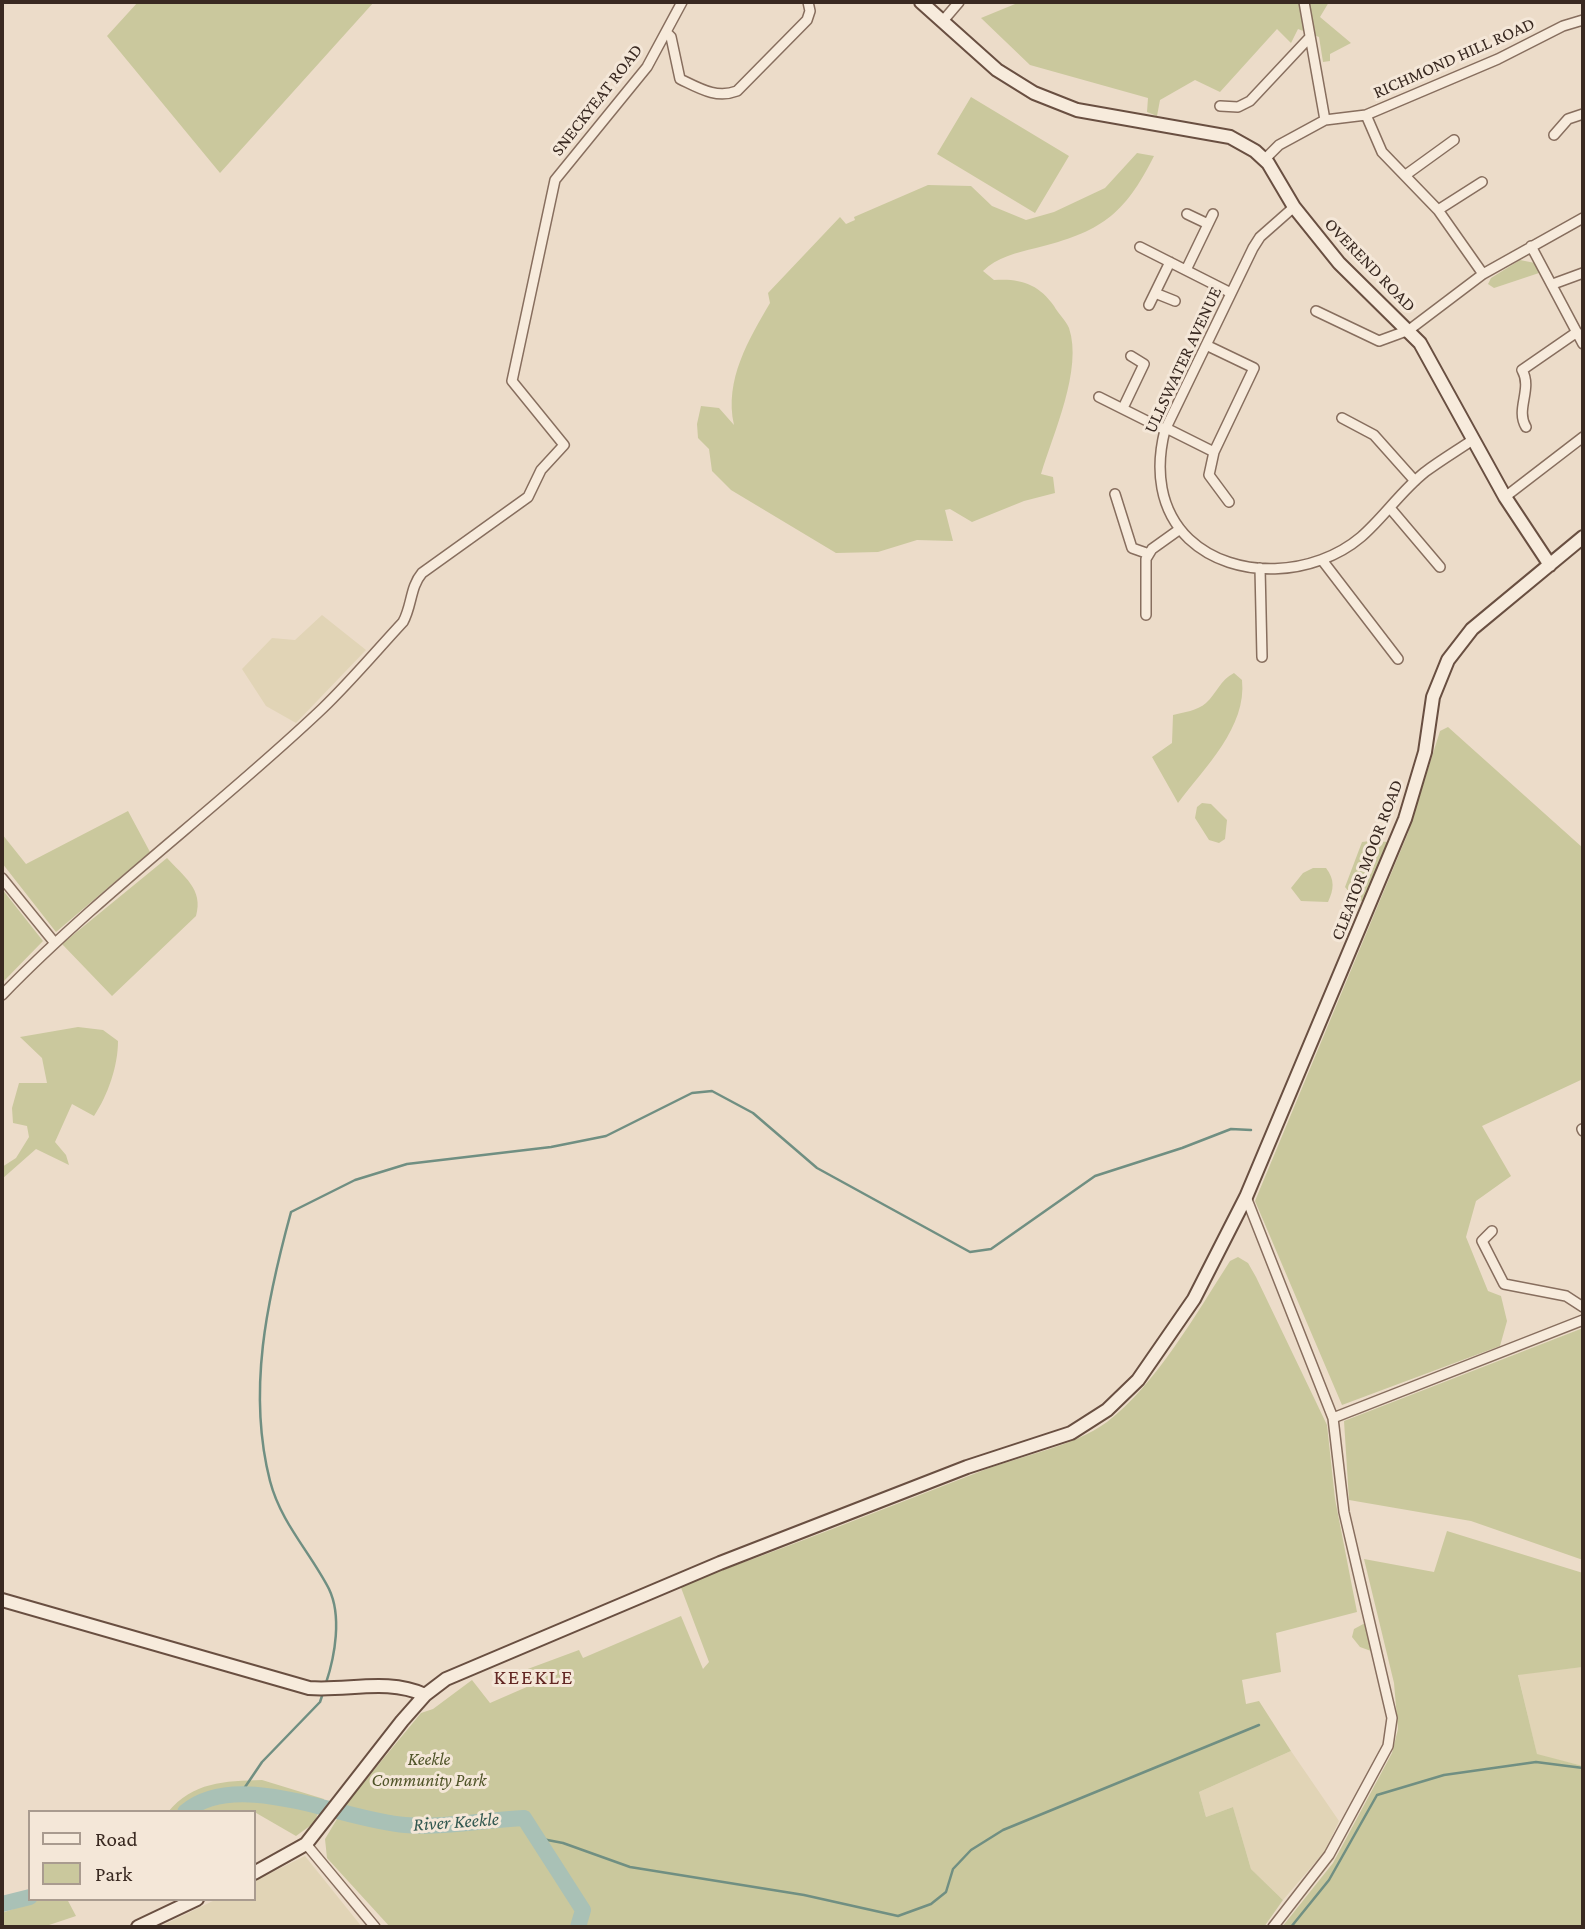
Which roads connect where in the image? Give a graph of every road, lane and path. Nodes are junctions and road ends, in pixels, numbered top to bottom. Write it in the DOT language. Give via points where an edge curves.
graph roads {
  1 [pos="682,2"];
  2 [pos="808,2"];
  3 [pos="921,2"];
  4 [pos="959,2"];
  5 [pos="1304,2"];
  6 [pos="1583,20"];
  7 [pos="942,22"];
  8 [pos="666,32"];
  9 [pos="1310,37"];
  10 [pos="1220,106"];
  11 [pos="1583,114"];
  12 [pos="1366,115"];
  13 [pos="1325,120"];
  14 [pos="1554,135"];
  15 [pos="1454,140"];
  16 [pos="1264,160"];
  17 [pos="1407,174"];
  18 [pos="1482,182"];
  19 [pos="1294,207"];
  20 [pos="1438,210"];
  21 [pos="1213,214"];
  22 [pos="1187,215"];
  23 [pos="1583,218"];
  24 [pos="1208,224"];
  25 [pos="1531,246"];
  26 [pos="1139,247"];
  27 [pos="1170,262"];
  28 [pos="1186,270"];
  29 [pos="1583,273"];
  30 [pos="1483,274"];
  31 [pos="1553,284"];
  32 [pos="1155,293"];
  33 [pos="1231,293"];
  34 [pos="1175,301"];
  35 [pos="1149,304"];
  36 [pos="1315,311"];
  37 [pos="1409,330"];
  38 [pos="1577,332"];
  39 [pos="1583,344"];
  40 [pos="1206,345"];
  41 [pos="1130,356"];
  42 [pos="1098,397"];
  43 [pos="1123,408"];
  44 [pos="1342,418"];
  45 [pos="1526,427"];
  46 [pos="1166,429"];
  47 [pos="1583,437"];
  48 [pos="1474,439"];
  49 [pos="1213,452"];
  50 [pos="1415,481"];
  51 [pos="1115,494"];
  52 [pos="1505,497"];
  53 [pos="1229,502"];
  54 [pos="1390,508"];
  55 [pos="1180,529"];
  56 [pos="1583,537"];
  57 [pos="1149,554"];
  58 [pos="1322,560"];
  59 [pos="1550,565"];
  60 [pos="1440,566"];
  61 [pos="1260,568"];
  62 [pos="1146,615"];
  63 [pos="1262,657"];
  64 [pos="1398,659"];
  65 [pos="2,878"];
  66 [pos="54,942"];
  67 [pos="2,995"];
  68 [pos="1246,1197"];
  69 [pos="1492,1231"];
  70 [pos="1583,1307"];
  71 [pos="1583,1320"];
  72 [pos="1333,1418"];
  73 [pos="2,1600"];
  74 [pos="425,1695"];
  75 [pos="306,1844"];
  76 [pos="256,1872"];
  77 [pos="193,1901"];
  78 [pos="138,1927"];
  79 [pos="376,1927"];
  80 [pos="1273,1927"];
  1 -- 8 [label="street, SNECKYEAT ROAD"];
  2 -- 8 [label="street" via="807,20 737,91 726,95 680,79"];
  3 -- 7 [label="main road, OVEREND ROAD"];
  4 -- 7 [label="street"];
  5 -- 9 [label="street"];
  6 -- 12 [label="street, RICHMOND HILL ROAD"];
  7 -- 16 [label="main road, OVEREND ROAD" via="997,70 1034,93 1077,110 1230,136"];
  8 -- 66 [label="street, SNECKYEAT ROAD" via="647,68 555,180 512,381 564,445 541,470 528,497 422,573 413,586 403,622 324,706"];
  9 -- 10 [label="street" via="1250,101 1238,107"];
  9 -- 13 [label="street"];
  11 -- 14 [label="street" via="1568,119"];
  12 -- 13 [label="street, RICHMOND HILL ROAD"];
  12 -- 17 [label="street" via="1382,152"];
  13 -- 16 [label="street, RICHMOND HILL ROAD" via="1279,145"];
  15 -- 17 [label="street"];
  16 -- 19 [label="main road, OVEREND ROAD"];
  17 -- 20 [label="street"];
  18 -- 20 [label="street"];
  19 -- 33 [label="street, ULLSWATER AVENUE" via="1260,237"];
  19 -- 37 [label="main road, OVEREND ROAD" via="1339,263"];
  20 -- 30 [label="street"];
  21 -- 24 [label="street"];
  22 -- 24 [label="street"];
  23 -- 25 [label="street"];
  24 -- 28 [label="street"];
  25 -- 30 [label="street"];
  25 -- 31 [label="street"];
  26 -- 27 [label="street"];
  27 -- 28 [label="street"];
  27 -- 32 [label="street"];
  28 -- 33 [label="street"];
  29 -- 31 [label="street"];
  30 -- 37 [label="street"];
  31 -- 38 [label="street"];
  32 -- 34 [label="street"];
  32 -- 35 [label="street"];
  33 -- 40 [label="street, ULLSWATER AVENUE"];
  36 -- 37 [label="street" via="1380,341"];
  37 -- 48 [label="main road, OVEREND ROAD" via="1433,363"];
  38 -- 39 [label="street"];
  38 -- 45 [label="street" via="1522,370 1528,380 1521,419"];
  40 -- 46 [label="street, ULLSWATER AVENUE"];
  40 -- 49 [label="street" via="1254,368"];
  41 -- 43 [label="street" via="1144,364"];
  42 -- 43 [label="street"];
  43 -- 46 [label="street"];
  44 -- 50 [label="street" via="1374,435"];
  46 -- 49 [label="street"];
  46 -- 55 [label="street, ULLSWATER AVENUE" via="1161,484"];
  47 -- 52 [label="street"];
  48 -- 50 [label="street, ULLSWATER AVENUE"];
  48 -- 52 [label="main road, OVEREND ROAD"];
  49 -- 53 [label="street" via="1209,475"];
  50 -- 54 [label="street, ULLSWATER AVENUE"];
  51 -- 57 [label="street" via="1132,548"];
  52 -- 59 [label="main road, OVEREND ROAD"];
  54 -- 58 [label="street, ULLSWATER AVENUE" via="1351,544"];
  54 -- 60 [label="street"];
  55 -- 57 [label="street"];
  55 -- 61 [label="street, ULLSWATER AVENUE" via="1214,556"];
  56 -- 59 [label="main road, CLEATOR MOOR ROAD"];
  57 -- 62 [label="street"];
  58 -- 61 [label="street, ULLSWATER AVENUE" via="1296,567"];
  58 -- 64 [label="street"];
  59 -- 68 [label="main road, CLEATOR MOOR ROAD" via="1472,629 1439,678 1425,752 1405,819"];
  61 -- 63 [label="street"];
  65 -- 66 [label="street"];
  66 -- 67 [label="street"];
  68 -- 72 [label="street"];
  68 -- 74 [label="main road, CLEATOR MOOR ROAD" via="1194,1299 1138,1380 1107,1410 1070,1433 967,1467 720,1563 464,1669"];
  69 -- 70 [label="street" via="1482,1241 1504,1284 1566,1296"];
  71 -- 72 [label="street"];
  72 -- 80 [label="street" via="1344,1512 1389,1700 1391,1733 1329,1855"];
  73 -- 74 [label="main road" via="309,1688 347,1690 384,1685"];
  74 -- 75 [label="main road, CLEATOR MOOR ROAD"];
  75 -- 76 [label="main road, CLEATOR MOOR ROAD"];
  75 -- 79 [label="street"];
  77 -- 78 [label="main road"];
}
